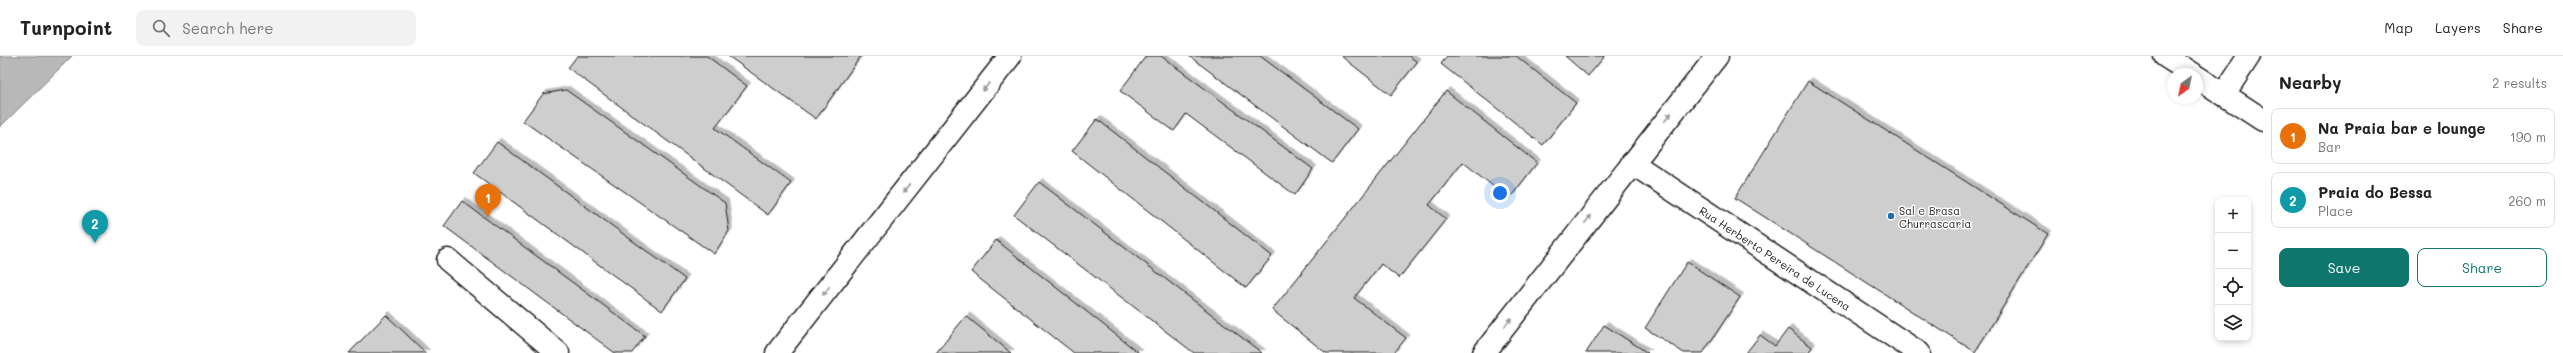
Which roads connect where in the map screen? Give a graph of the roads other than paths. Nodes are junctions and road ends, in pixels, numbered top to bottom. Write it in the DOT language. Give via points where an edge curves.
graph roads {
  1 [pos="1010,56"];
  2 [pos="1717,56"];
  3 [pos="2165,56"];
  4 [pos="2249,56"];
  5 [pos="2184,68"];
  6 [pos="2203,81"];
  7 [pos="2224,94"];
  8 [pos="2263,120"];
  9 [pos="1632,163"];
  10 [pos="448,260"];
  11 [pos="558,353"];
  12 [pos="777,353"];
  13 [pos="1484,353"];
  14 [pos="1920,353"];
  1 -- 12 [label="main road, one-way"];
  9 -- 2 [label="main road, one-way"];
  3 -- 5 [label="main road"];
  4 -- 7 [label="main road"];
  6 -- 7 [label="main road"];
  7 -- 8 [label="main road"];
  13 -- 9 [label="main road, one-way"];
  9 -- 14 [label="main road, Rua Herberto Pereira de Lucena"];
  10 -- 11 [label="main road"];
}
